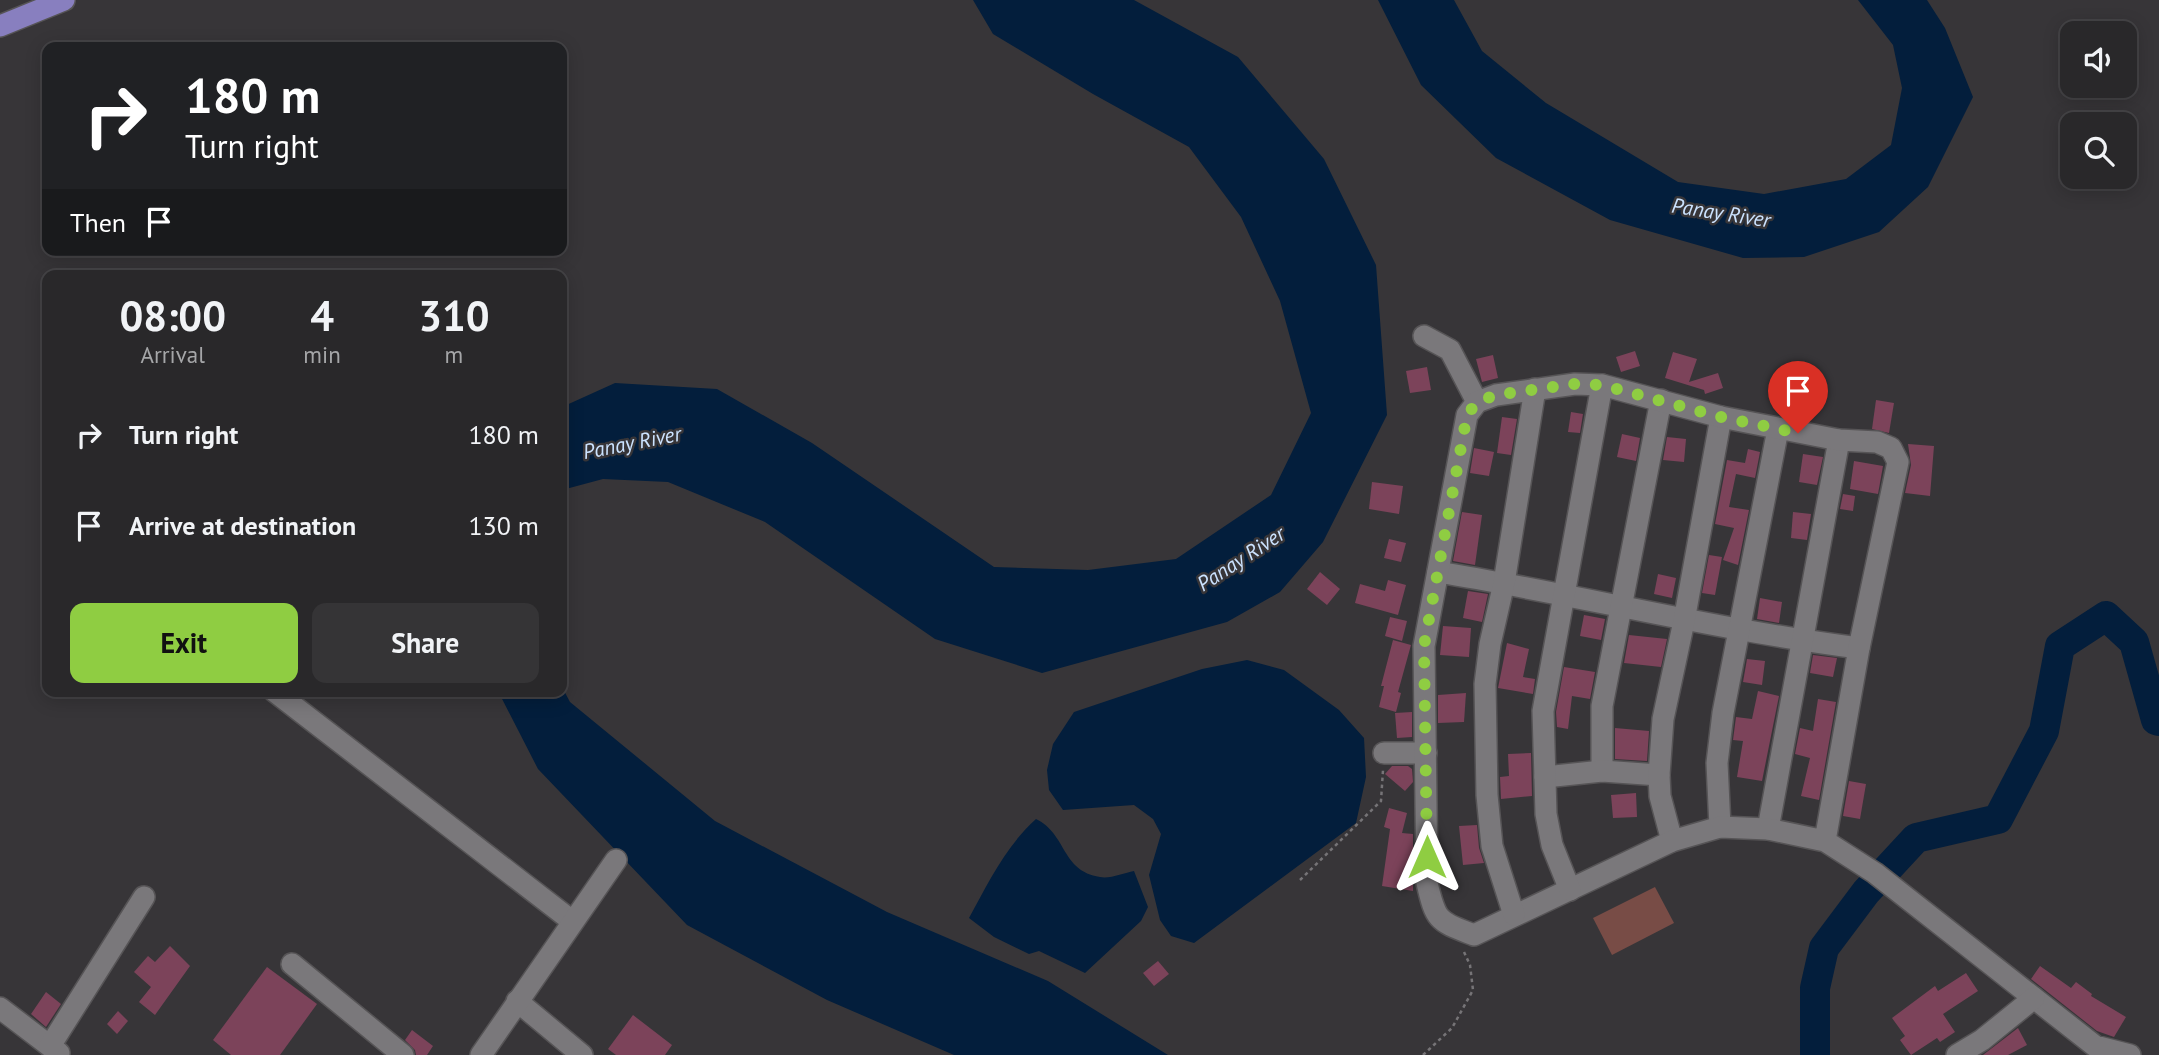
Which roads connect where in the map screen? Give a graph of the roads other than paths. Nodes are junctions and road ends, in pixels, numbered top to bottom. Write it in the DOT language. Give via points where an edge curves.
graph roads {
  1 [pos="64,0"];
  2 [pos="0,26"];
  3 [pos="1424,336"];
  4 [pos="1602,385"];
  5 [pos="1535,389"];
  6 [pos="1661,400"];
  7 [pos="1477,402"];
  8 [pos="1721,417"];
  9 [pos="1778,429"];
  10 [pos="1839,440"];
  11 [pos="1438,572"];
  12 [pos="1504,583"];
  13 [pos="1564,594"];
  14 [pos="1621,607"];
  15 [pos="1685,621"];
  16 [pos="1739,628"];
  17 [pos="1801,641"];
  18 [pos="1859,648"];
  19 [pos="290,697"];
  20 [pos="1426,752"];
  21 [pos="1384,753"];
  22 [pos="1602,771"];
  23 [pos="1658,775"];
  24 [pos="1545,777"];
  25 [pos="1720,827"];
  26 [pos="1768,829"];
  27 [pos="1672,841"];
  28 [pos="1825,841"];
  29 [pos="616,860"];
  30 [pos="1570,890"];
  31 [pos="144,897"];
  32 [pos="1514,915"];
  33 [pos="572,921"];
  34 [pos="292,964"];
  35 [pos="2034,998"];
  36 [pos="517,1001"];
  37 [pos="0,1007"];
  38 [pos="1987,1047"];
  39 [pos="56,1051"];
  40 [pos="2095,1051"];
  41 [pos="403,1055"];
  42 [pos="481,1055"];
  43 [pos="582,1055"];
  44 [pos="1957,1055"];
  45 [pos="2130,1055"];
  1 -- 2 [label="main road"];
  3 -- 7 [label="street" via="1450,350"];
  4 -- 5 [label="street"];
  4 -- 6 [label="street"];
  4 -- 13 [label="street"];
  5 -- 7 [label="street"];
  5 -- 12 [label="street"];
  6 -- 8 [label="street"];
  6 -- 14 [label="street"];
  7 -- 11 [label="street" via="1467,415"];
  8 -- 9 [label="street"];
  8 -- 15 [label="street"];
  9 -- 10 [label="street"];
  9 -- 16 [label="street"];
  10 -- 17 [label="street"];
  10 -- 18 [label="street" via="1877,442 1891,449 1898,462"];
  11 -- 12 [label="street"];
  11 -- 20 [label="street" via="1424,646"];
  12 -- 13 [label="street"];
  12 -- 32 [label="street" via="1485,684 1487,795 1492,846"];
  13 -- 14 [label="street"];
  13 -- 24 [label="street" via="1543,711"];
  14 -- 15 [label="street"];
  14 -- 22 [label="street" via="1602,706"];
  15 -- 16 [label="street"];
  15 -- 23 [label="street" via="1663,719"];
  16 -- 17 [label="street"];
  16 -- 25 [label="street" via="1717,763"];
  17 -- 18 [label="street"];
  17 -- 26 [label="street"];
  18 -- 28 [label="street"];
  19 -- 33 [label="street"];
  20 -- 21 [label="street"];
  20 -- 32 [label="street" via="1427,883 1432,905 1442,922 1475,935"];
  22 -- 23 [label="street"];
  22 -- 24 [label="street"];
  23 -- 27 [label="street"];
  24 -- 30 [label="street" via="1552,845"];
  25 -- 26 [label="street"];
  25 -- 27 [label="street"];
  26 -- 28 [label="street"];
  27 -- 30 [label="street"];
  28 -- 35 [label="street" via="1899,890"];
  29 -- 33 [label="street"];
  30 -- 32 [label="street"];
  31 -- 39 [label="street"];
  33 -- 36 [label="street"];
  34 -- 41 [label="street"];
  35 -- 38 [label="street"];
  35 -- 40 [label="street"];
  36 -- 42 [label="street"];
  36 -- 43 [label="street"];
  37 -- 39 [label="street"];
  38 -- 44 [label="street"];
  40 -- 45 [label="street"];
}
